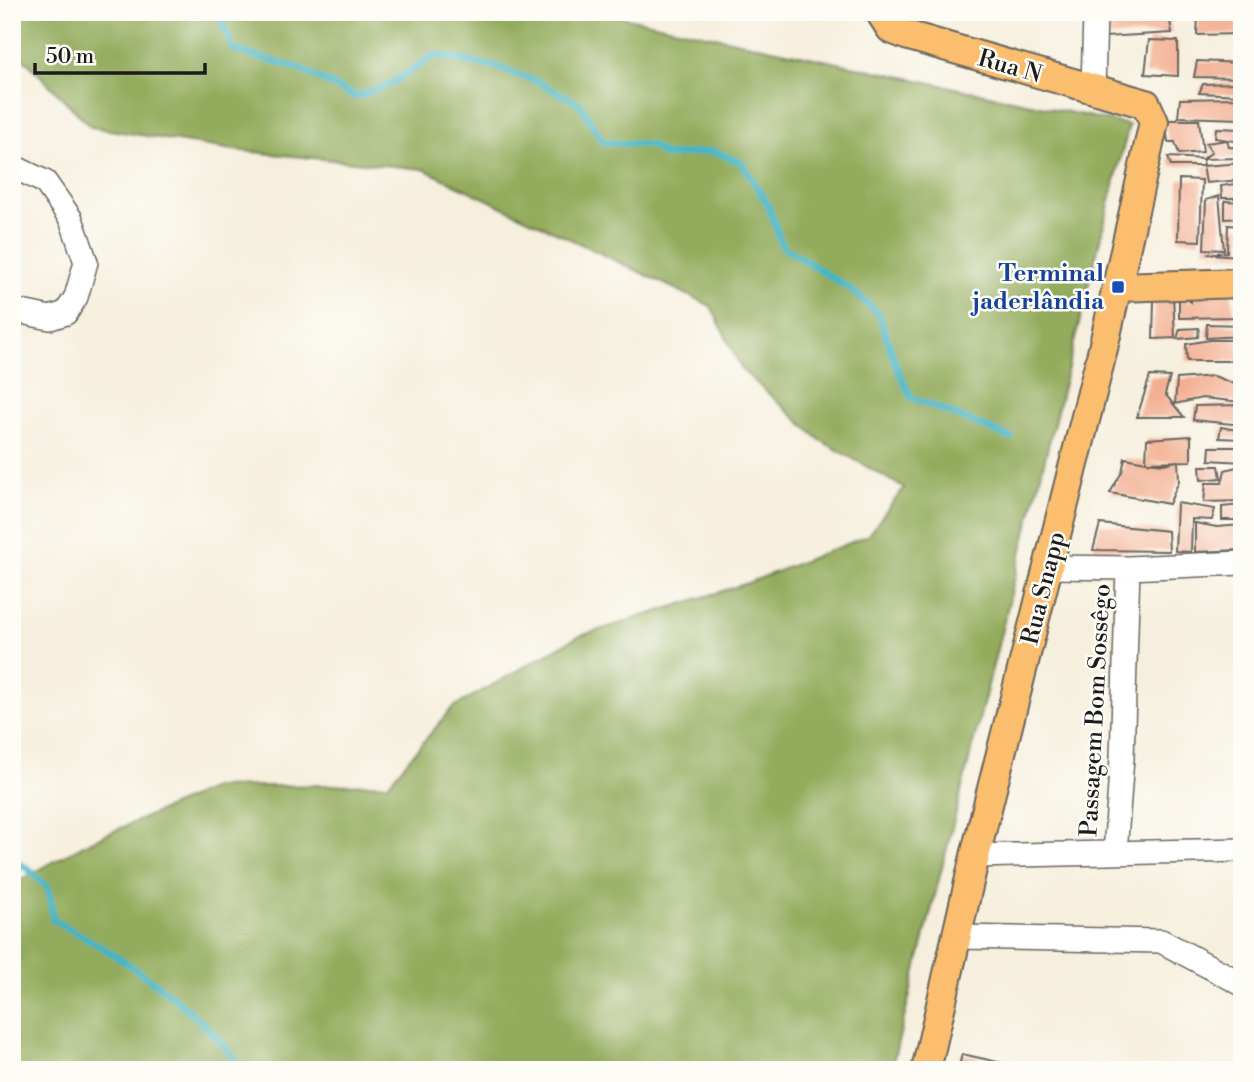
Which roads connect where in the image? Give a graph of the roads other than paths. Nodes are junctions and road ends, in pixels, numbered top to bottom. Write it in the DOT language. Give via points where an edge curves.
graph roads {
  1 [pos="880,12"];
  2 [pos="1095,12"];
  3 [pos="1093,90"];
  4 [pos="1148,107"];
  5 [pos="12,166"];
  6 [pos="1242,283"];
  7 [pos="1118,287"];
  8 [pos="12,310"];
  9 [pos="1242,563"];
  10 [pos="1049,567"];
  11 [pos="1128,568"];
  12 [pos="1242,850"];
  13 [pos="1115,853"];
  14 [pos="975,856"];
  15 [pos="958,937"];
  16 [pos="1240,983"];
  17 [pos="926,1070"];
  1 -- 3 [label="main road, Rua N" via="891,29 906,36"];
  2 -- 3 [label="street"];
  3 -- 4 [label="main road, Rua N"];
  4 -- 7 [label="main road, Rua Snapp" via="1154,122"];
  5 -- 8 [label="street" via="46,182 71,219 86,262 66,313 50,318"];
  6 -- 7 [label="main road"];
  7 -- 10 [label="main road, Rua Snapp"];
  9 -- 11 [label="street"];
  10 -- 11 [label="street"];
  10 -- 14 [label="main road, Rua Snapp"];
  11 -- 13 [label="street, Passagem Bom Sossêgo"];
  12 -- 13 [label="street"];
  13 -- 14 [label="street"];
  14 -- 15 [label="main road, Rua Snapp"];
  15 -- 16 [label="street" via="1161,942"];
  15 -- 17 [label="main road, Rua Snapp"];
}
